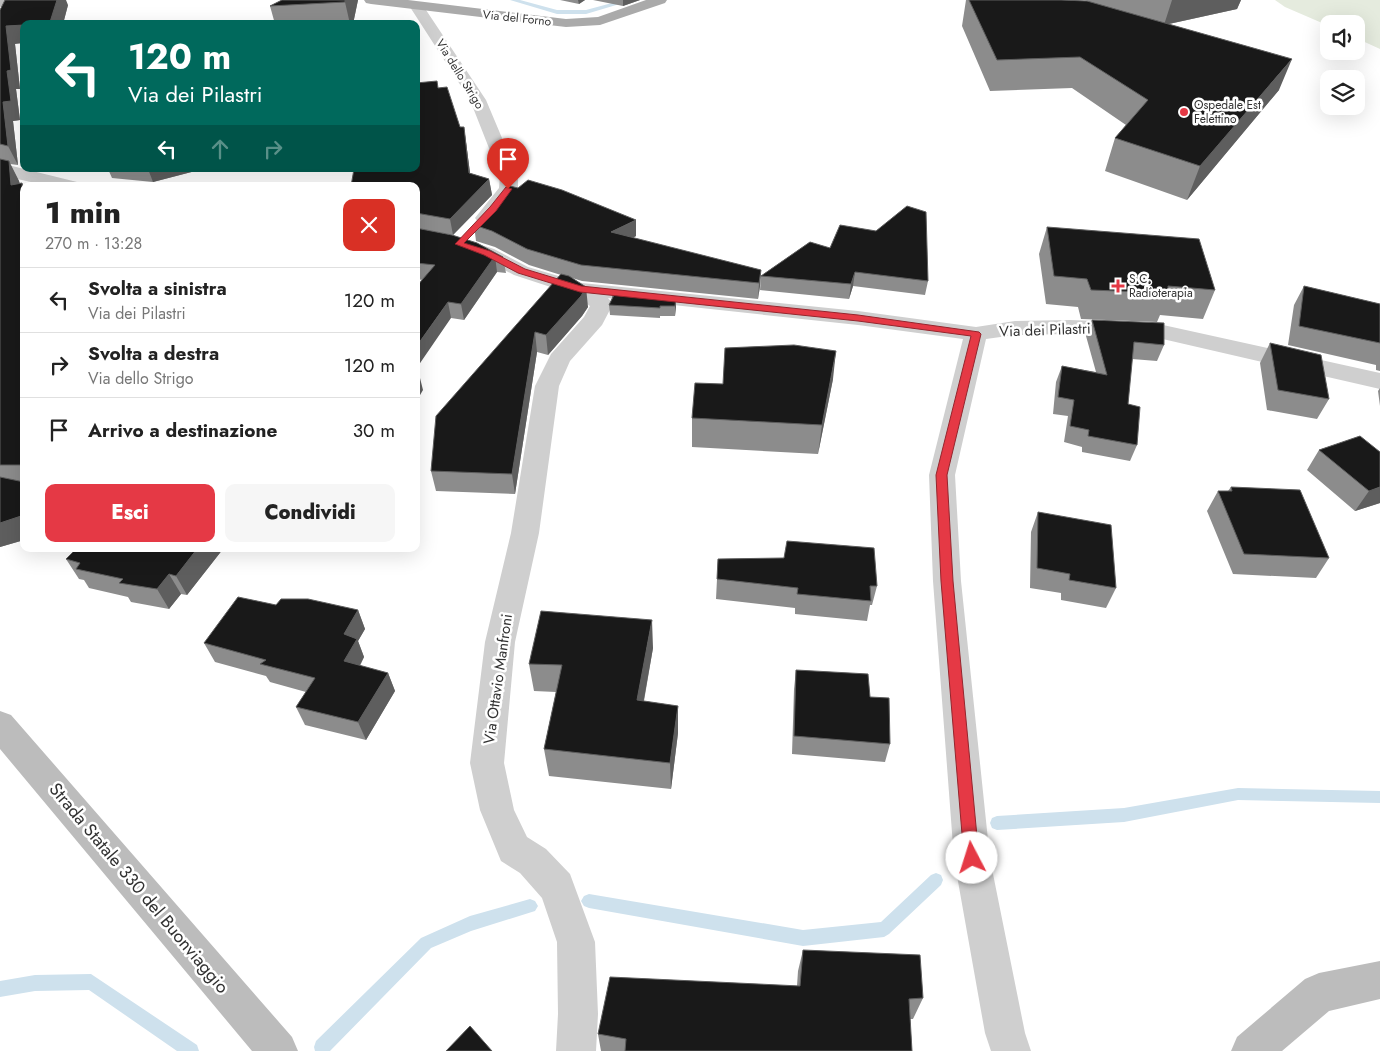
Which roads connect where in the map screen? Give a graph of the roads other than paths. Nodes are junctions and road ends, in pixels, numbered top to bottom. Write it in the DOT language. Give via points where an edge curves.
graph roads {
  1 [pos="8,0"];
  2 [pos="371,0"];
  3 [pos="660,0"];
  4 [pos="0,3"];
  5 [pos="417,7"];
  6 [pos="0,169"];
  7 [pos="54,182"];
  8 [pos="420,237"];
  9 [pos="459,244"];
  10 [pos="580,289"];
  11 [pos="976,334"];
  12 [pos="1380,381"];
  13 [pos="0,725"];
  14 [pos="1380,980"];
  15 [pos="577,1033"];
  16 [pos="1005,1045"];
  17 [pos="278,1051"];
  18 [pos="1251,1051"];
  1 -- 4 [label="main road"];
  2 -- 5 [label="main road, Via del Forno"];
  3 -- 5 [label="main road, Via del Forno" via="600,21 566,23"];
  5 -- 9 [label="street, Via dello Strigo" via="478,100 508,176 508,189"];
  6 -- 7 [label="street"];
  8 -- 9 [label="street, Via dei Pilastri"];
  9 -- 10 [label="street, Via dei Pilastri" via="487,253 522,271"];
  10 -- 11 [label="street, Via dei Pilastri" via="858,318"];
  10 -- 15 [label="street, Via Ottavio Manfroni" via="602,304 594,320 559,359 547,386 525,533 500,642 487,763 497,810 514,849 533,861 557,887 576,942"];
  11 -- 12 [label="street, Via dei Pilastri" via="1015,328 1154,330"];
  11 -- 16 [label="street" via="942,475 947,581 972,858"];
  13 -- 17 [label="main road, Strada Statale 330 del Buonviaggio"];
  14 -- 18 [label="main road" via="1319,993"];
}
